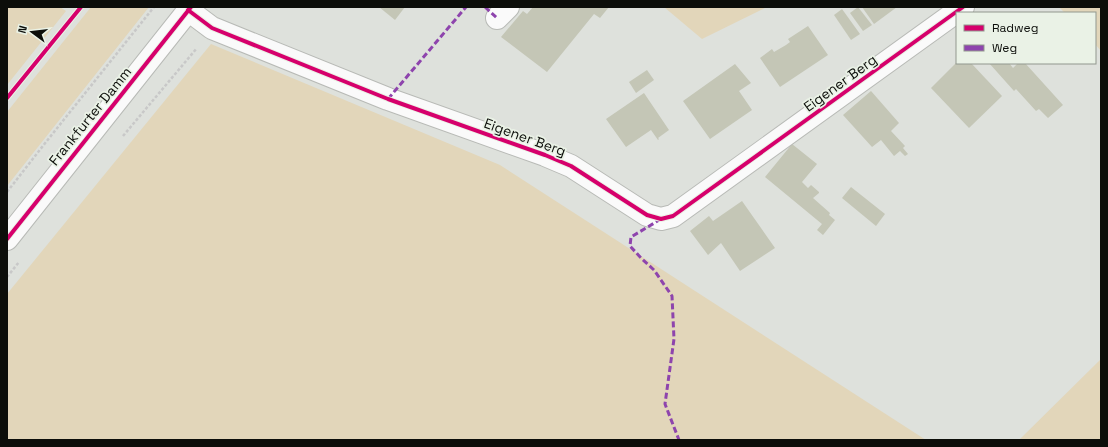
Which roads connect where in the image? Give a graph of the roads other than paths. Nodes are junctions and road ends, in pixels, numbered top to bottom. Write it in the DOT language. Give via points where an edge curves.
graph roads {
  1 [pos="190,9"];
  2 [pos="956,13"];
  3 [pos="7,239"];
  1 -- 2 [label="street, Eigener Berg" via="212,28 388,99 571,166 646,215 661,219 673,216"];
  1 -- 3 [label="street, Frankfurter Damm"];
}
